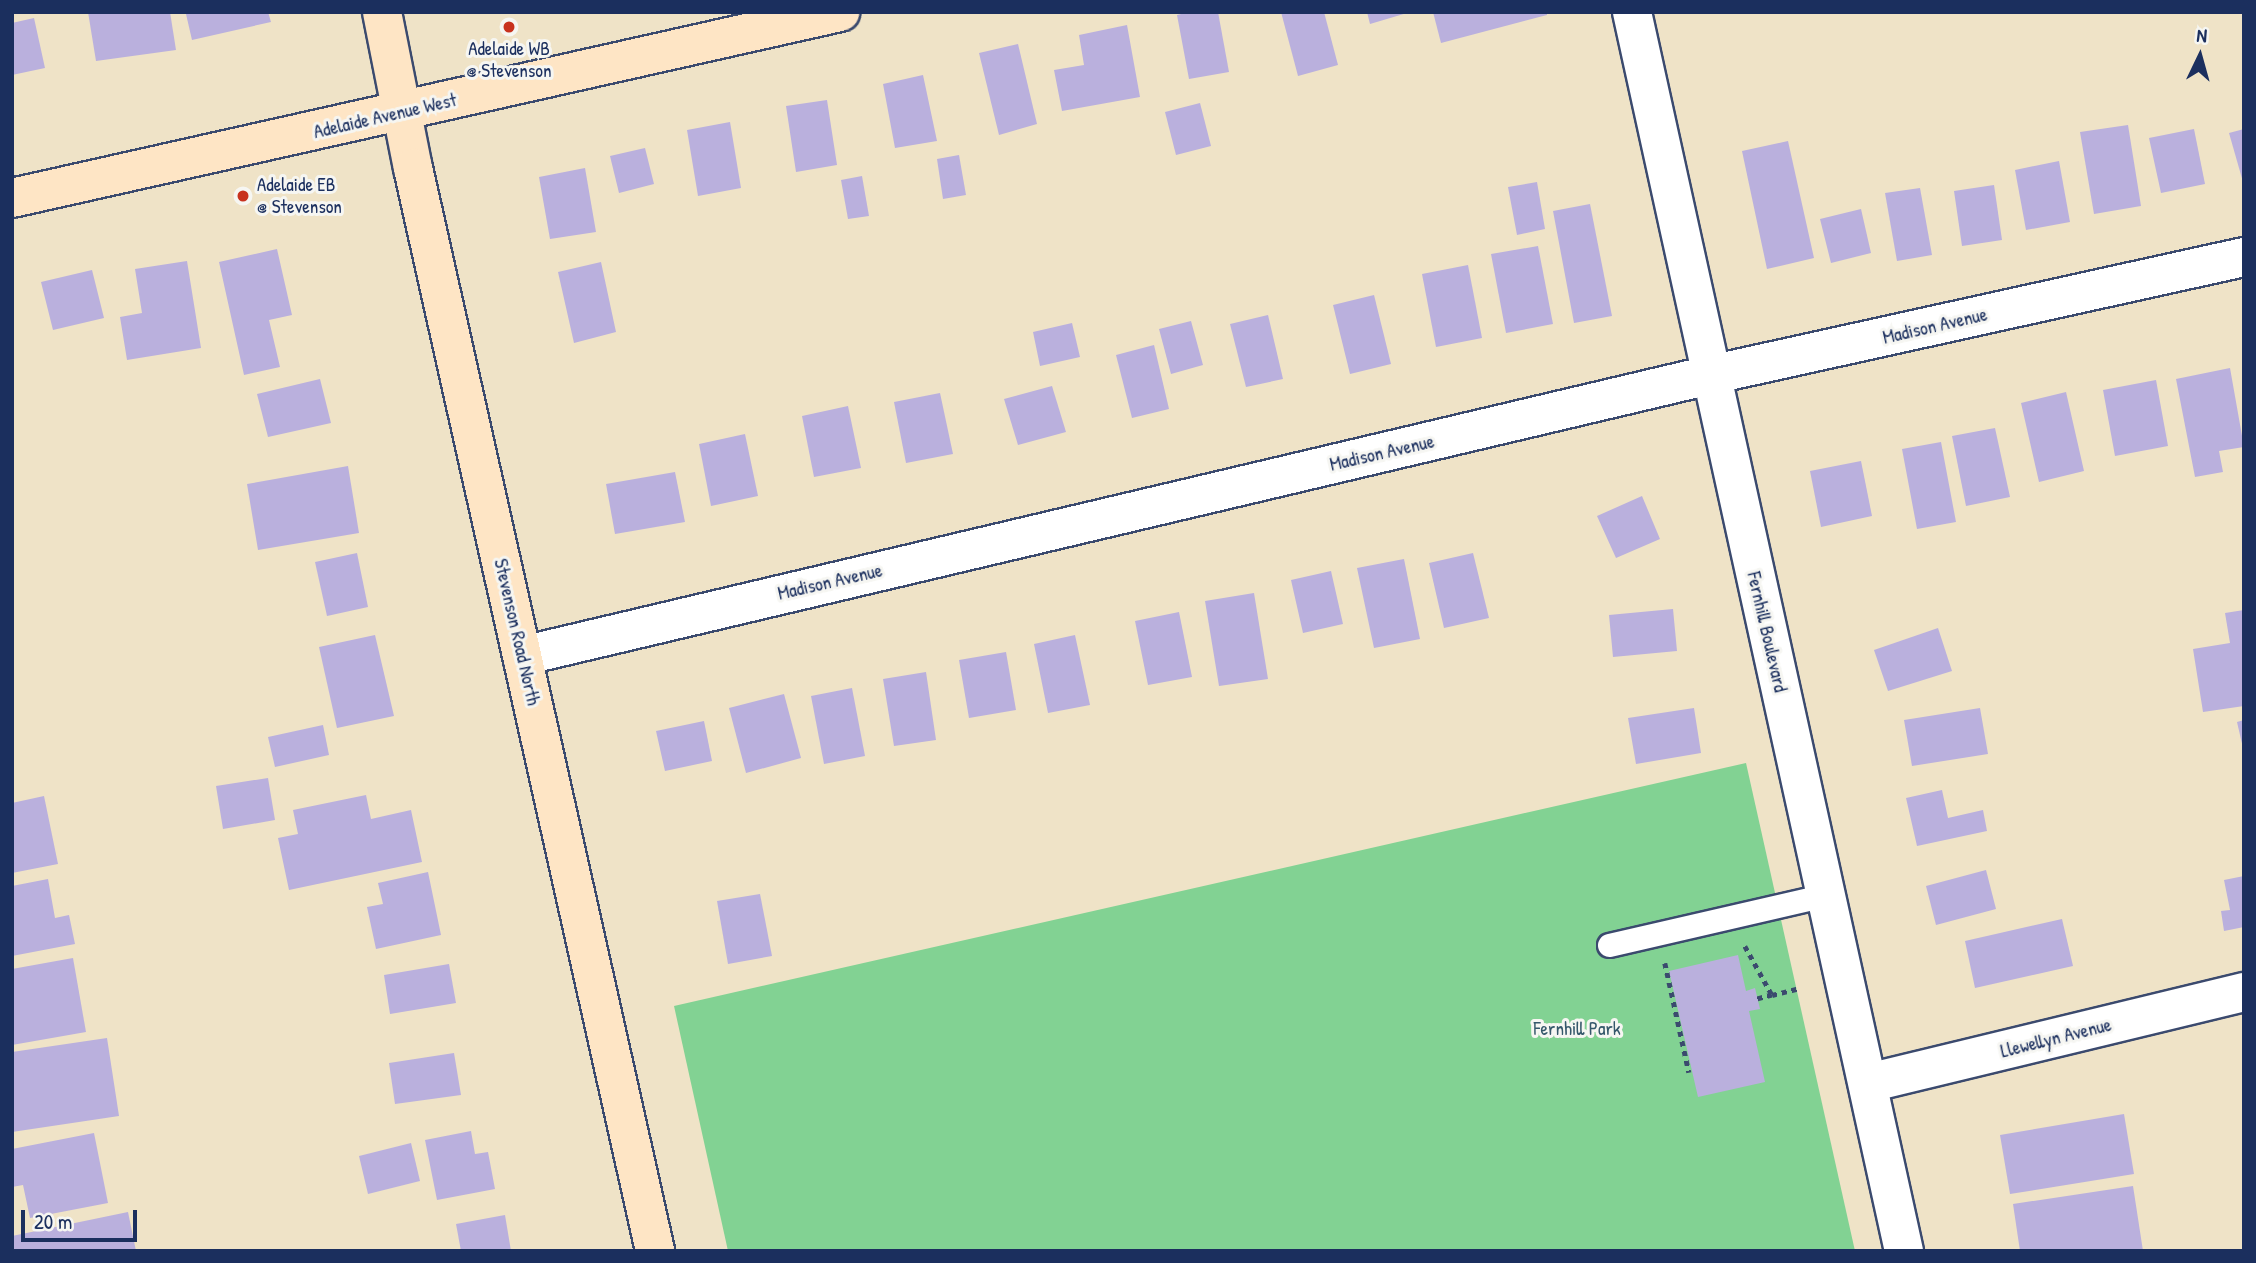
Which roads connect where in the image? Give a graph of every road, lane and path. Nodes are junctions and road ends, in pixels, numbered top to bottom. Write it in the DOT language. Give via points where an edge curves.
graph roads {
  1 [pos="382,12"];
  2 [pos="840,12"];
  3 [pos="1632,12"];
  4 [pos="401,112"];
  5 [pos="12,198"];
  6 [pos="2244,257"];
  7 [pos="1710,375"];
  8 [pos="522,656"];
  9 [pos="1826,895"];
  10 [pos="1743,942"];
  11 [pos="1609,945"];
  12 [pos="1664,960"];
  13 [pos="1800,988"];
  14 [pos="2244,992"];
  15 [pos="1772,995"];
  16 [pos="1757,999"];
  17 [pos="1689,1072"];
  18 [pos="1868,1083"];
  19 [pos="655,1251"];
  20 [pos="1904,1251"];
  1 -- 4 [label="main road, Stevenson Road North"];
  2 -- 4 [label="main road, Adelaide Avenue West"];
  3 -- 7 [label="street, Fernhill Boulevard"];
  4 -- 5 [label="main road, Adelaide Avenue West"];
  4 -- 8 [label="main road, Stevenson Road North"];
  6 -- 7 [label="street, Madison Avenue"];
  7 -- 8 [label="street, Madison Avenue"];
  7 -- 9 [label="street, Fernhill Boulevard"];
  8 -- 19 [label="main road, Stevenson Road North"];
  9 -- 11 [label="lane"];
  9 -- 18 [label="street, Fernhill Boulevard"];
  10 -- 15 [label="path"];
  12 -- 17 [label="path"];
  13 -- 15 [label="path"];
  14 -- 18 [label="street, Llewellyn Avenue"];
  15 -- 16 [label="path"];
  18 -- 20 [label="street, Fernhill Boulevard"];
}
